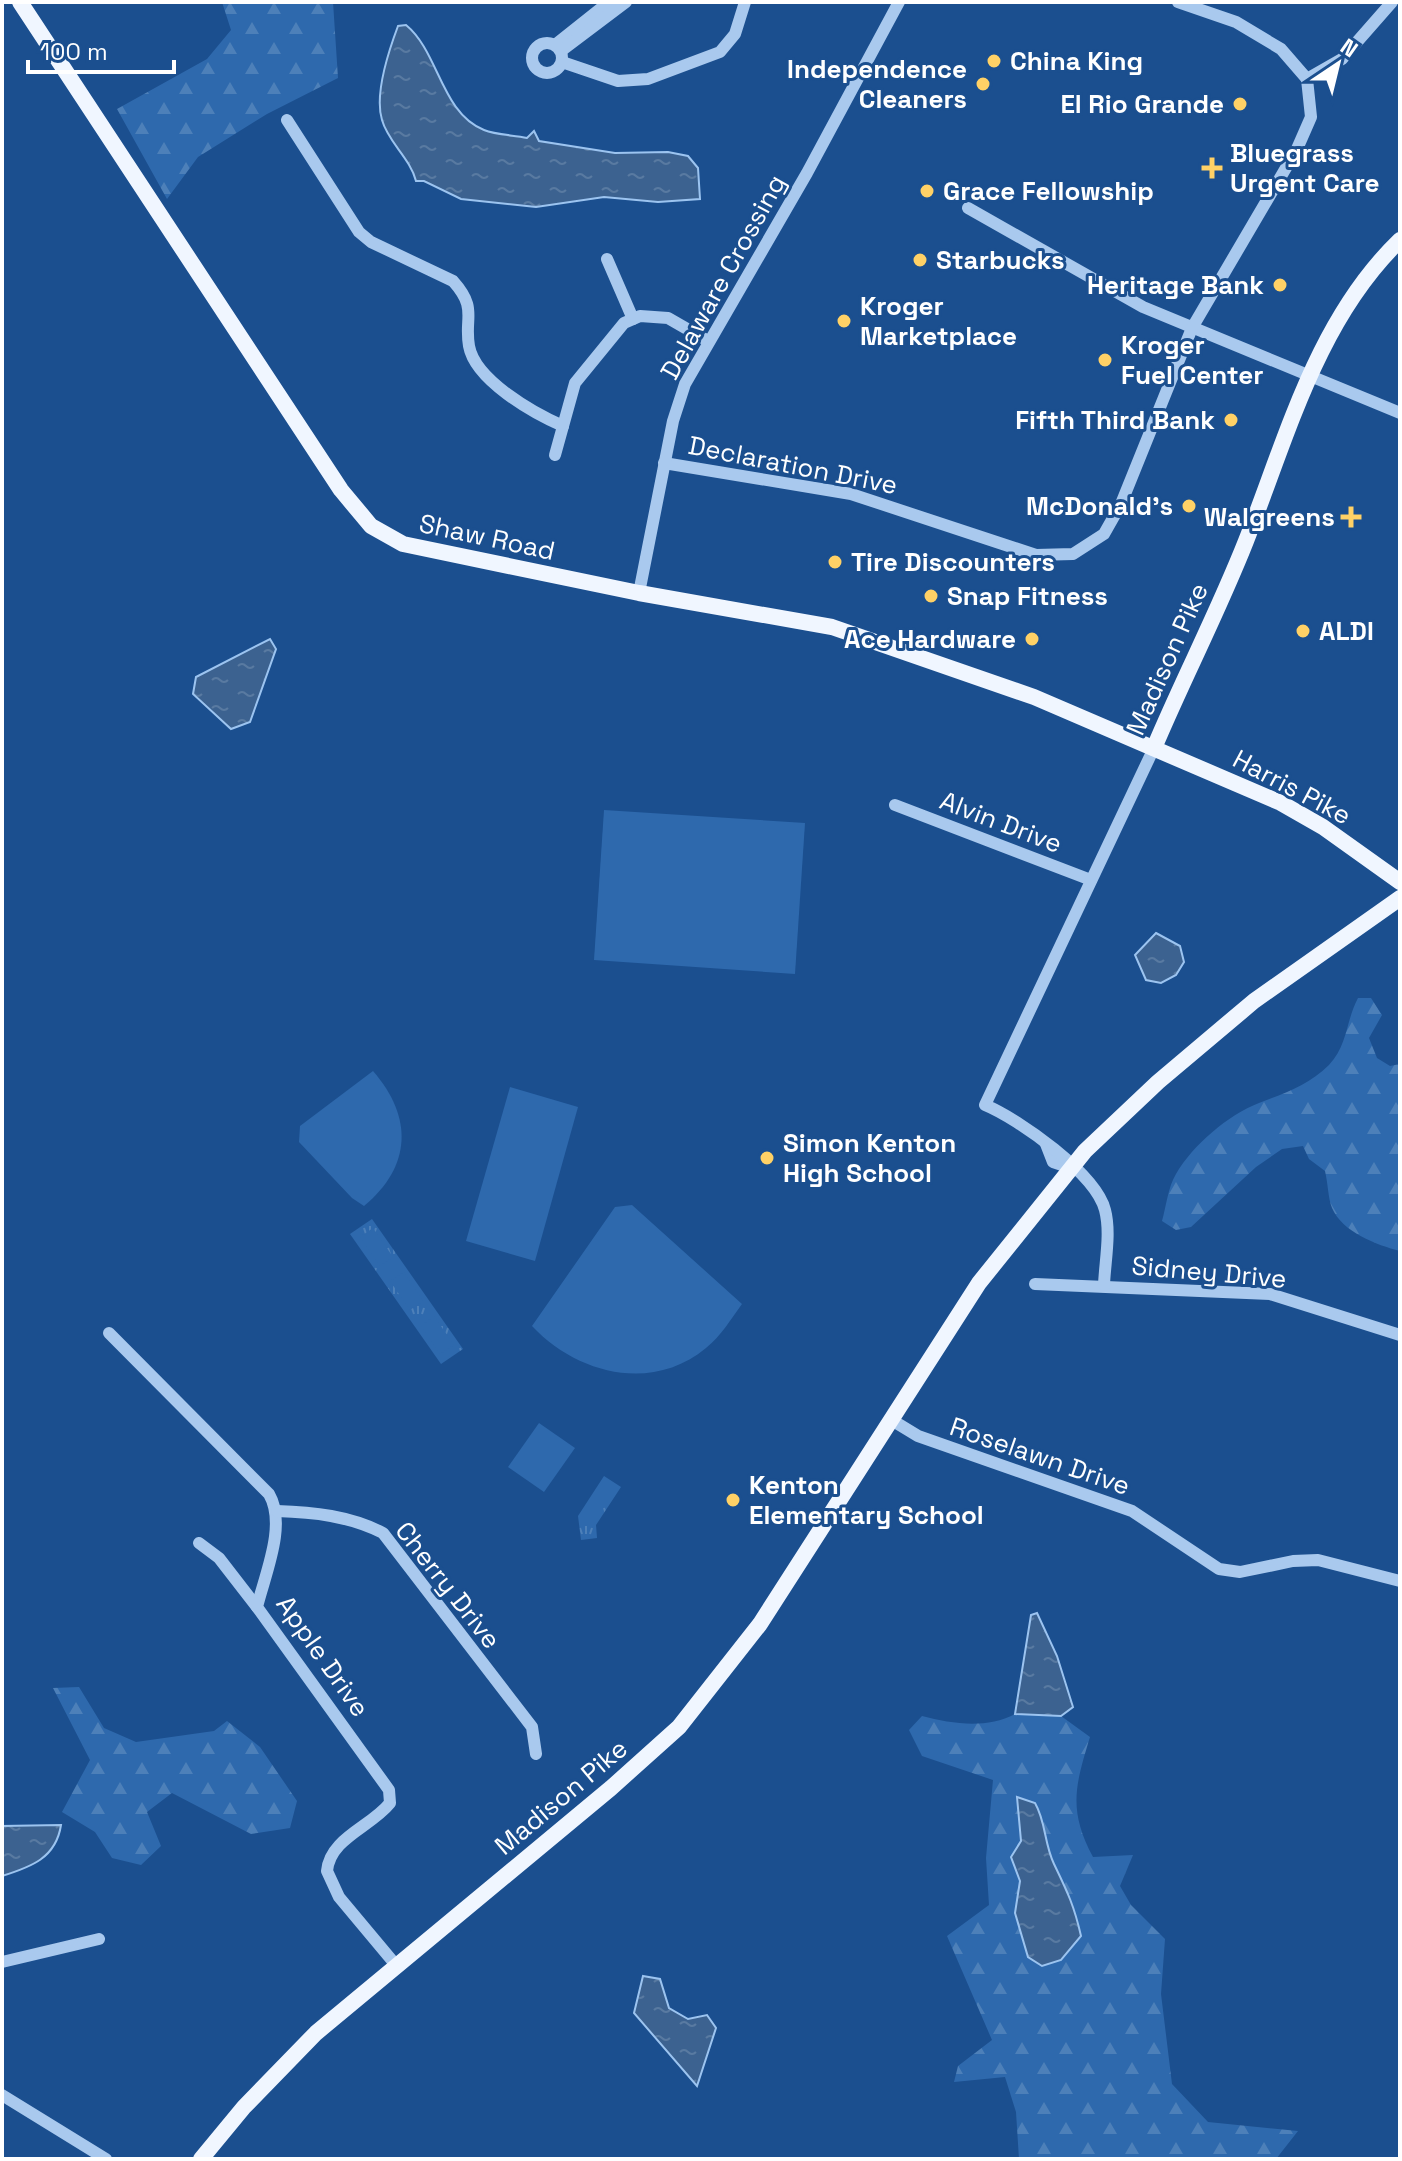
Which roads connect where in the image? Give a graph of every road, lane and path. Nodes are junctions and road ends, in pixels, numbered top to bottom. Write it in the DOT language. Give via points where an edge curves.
graph roads {
  1 [pos="20,2"];
  2 [pos="609,2"];
  3 [pos="626,2"];
  4 [pos="745,2"];
  5 [pos="899,2"];
  6 [pos="1178,2"];
  7 [pos="1392,2"];
  8 [pos="560,53"];
  9 [pos="1307,79"];
  10 [pos="287,120"];
  11 [pos="968,208"];
  12 [pos="1400,240"];
  13 [pos="607,259"];
  14 [pos="633,319"];
  15 [pos="1192,328"];
  16 [pos="708,341"];
  17 [pos="1311,375"];
  18 [pos="1400,413"];
  19 [pos="563,426"];
  20 [pos="555,455"];
  21 [pos="664,463"];
  22 [pos="639,593"];
  23 [pos="1154,748"];
  24 [pos="895,805"];
  25 [pos="1091,880"];
  26 [pos="1400,882"];
  27 [pos="1400,898"];
  28 [pos="985,1105"];
  29 [pos="1071,1168"];
  30 [pos="1035,1284"];
  31 [pos="1104,1285"];
  32 [pos="109,1333"];
  33 [pos="1400,1335"];
  34 [pos="890,1419"];
  35 [pos="277,1511"];
  36 [pos="199,1543"];
  37 [pos="1400,1581"];
  38 [pos="257,1607"];
  39 [pos="536,1754"];
  40 [pos="99,1939"];
  41 [pos="2,1962"];
  42 [pos="395,1964"];
  43 [pos="2,2095"];
  44 [pos="106,2159"];
  45 [pos="201,2159"];
  1 -- 22 [label="main road, Shaw Road" via="341,490 371,526 403,544 430,551"];
  2 -- 8 [label="street"];
  3 -- 8 [label="street"];
  4 -- 8 [label="street" via="735,34 720,52 648,79 618,81"];
  5 -- 16 [label="street, Delaware Crossing"];
  6 -- 9 [label="street" via="1211,11 1261,36 1281,49"];
  7 -- 9 [label="street" via="1342,59"];
  9 -- 15 [label="street, Declaration Drive" via="1312,102 1307,131"];
  10 -- 19 [label="street" via="359,232 453,281 462,291 471,314 469,345 481,372 537,414"];
  11 -- 15 [label="street" via="1117,293"];
  12 -- 17 [label="main road, Madison Pike" via="1352,294"];
  13 -- 14 [label="street"];
  14 -- 16 [label="street" via="668,318"];
  14 -- 19 [label="street" via="609,338 575,383"];
  15 -- 17 [label="street"];
  15 -- 21 [label="street, Declaration Drive" via="1112,524 1073,554 1036,555 851,494"];
  16 -- 21 [label="street, Delaware Crossing" via="681,394"];
  17 -- 18 [label="street"];
  17 -- 23 [label="main road, Madison Pike" via="1245,544"];
  19 -- 20 [label="street"];
  21 -- 22 [label="street, Delaware Crossing"];
  22 -- 23 [label="main road, Shaw Road" via="832,627 1034,697"];
  23 -- 25 [label="street, Madison Pike"];
  23 -- 26 [label="main road, Harris Pike" via="1281,803"];
  24 -- 25 [label="street, Alvin Drive"];
  25 -- 28 [label="street, Madison Pike"];
  27 -- 29 [label="main road, Madison Pike" via="1254,1001 1158,1082"];
  28 -- 29 [label="street, Sidney Drive" via="1011,1116 1061,1152"];
  29 -- 31 [label="street, Sidney Drive" via="1104,1206"];
  29 -- 34 [label="main road, Madison Pike" via="979,1283"];
  30 -- 31 [label="street, Sidney Drive"];
  31 -- 33 [label="street, Sidney Drive" via="1270,1294"];
  32 -- 35 [label="street" via="269,1494"];
  34 -- 37 [label="street, Roselawn Drive" via="918,1436 1132,1511 1219,1569 1240,1572 1318,1560"];
  34 -- 42 [label="main road, Madison Pike" via="760,1624 679,1727"];
  35 -- 38 [label="street, Apple Drive"];
  35 -- 39 [label="street, Cherry Drive" via="357,1521 383,1533 532,1727"];
  36 -- 38 [label="street" via="219,1558"];
  38 -- 42 [label="street, Apple Drive" via="389,1790 390,1803 334,1848 327,1871 339,1897"];
  40 -- 41 [label="street"];
  42 -- 45 [label="main road, Madison Pike" via="316,2033"];
  43 -- 44 [label="street"];
}
